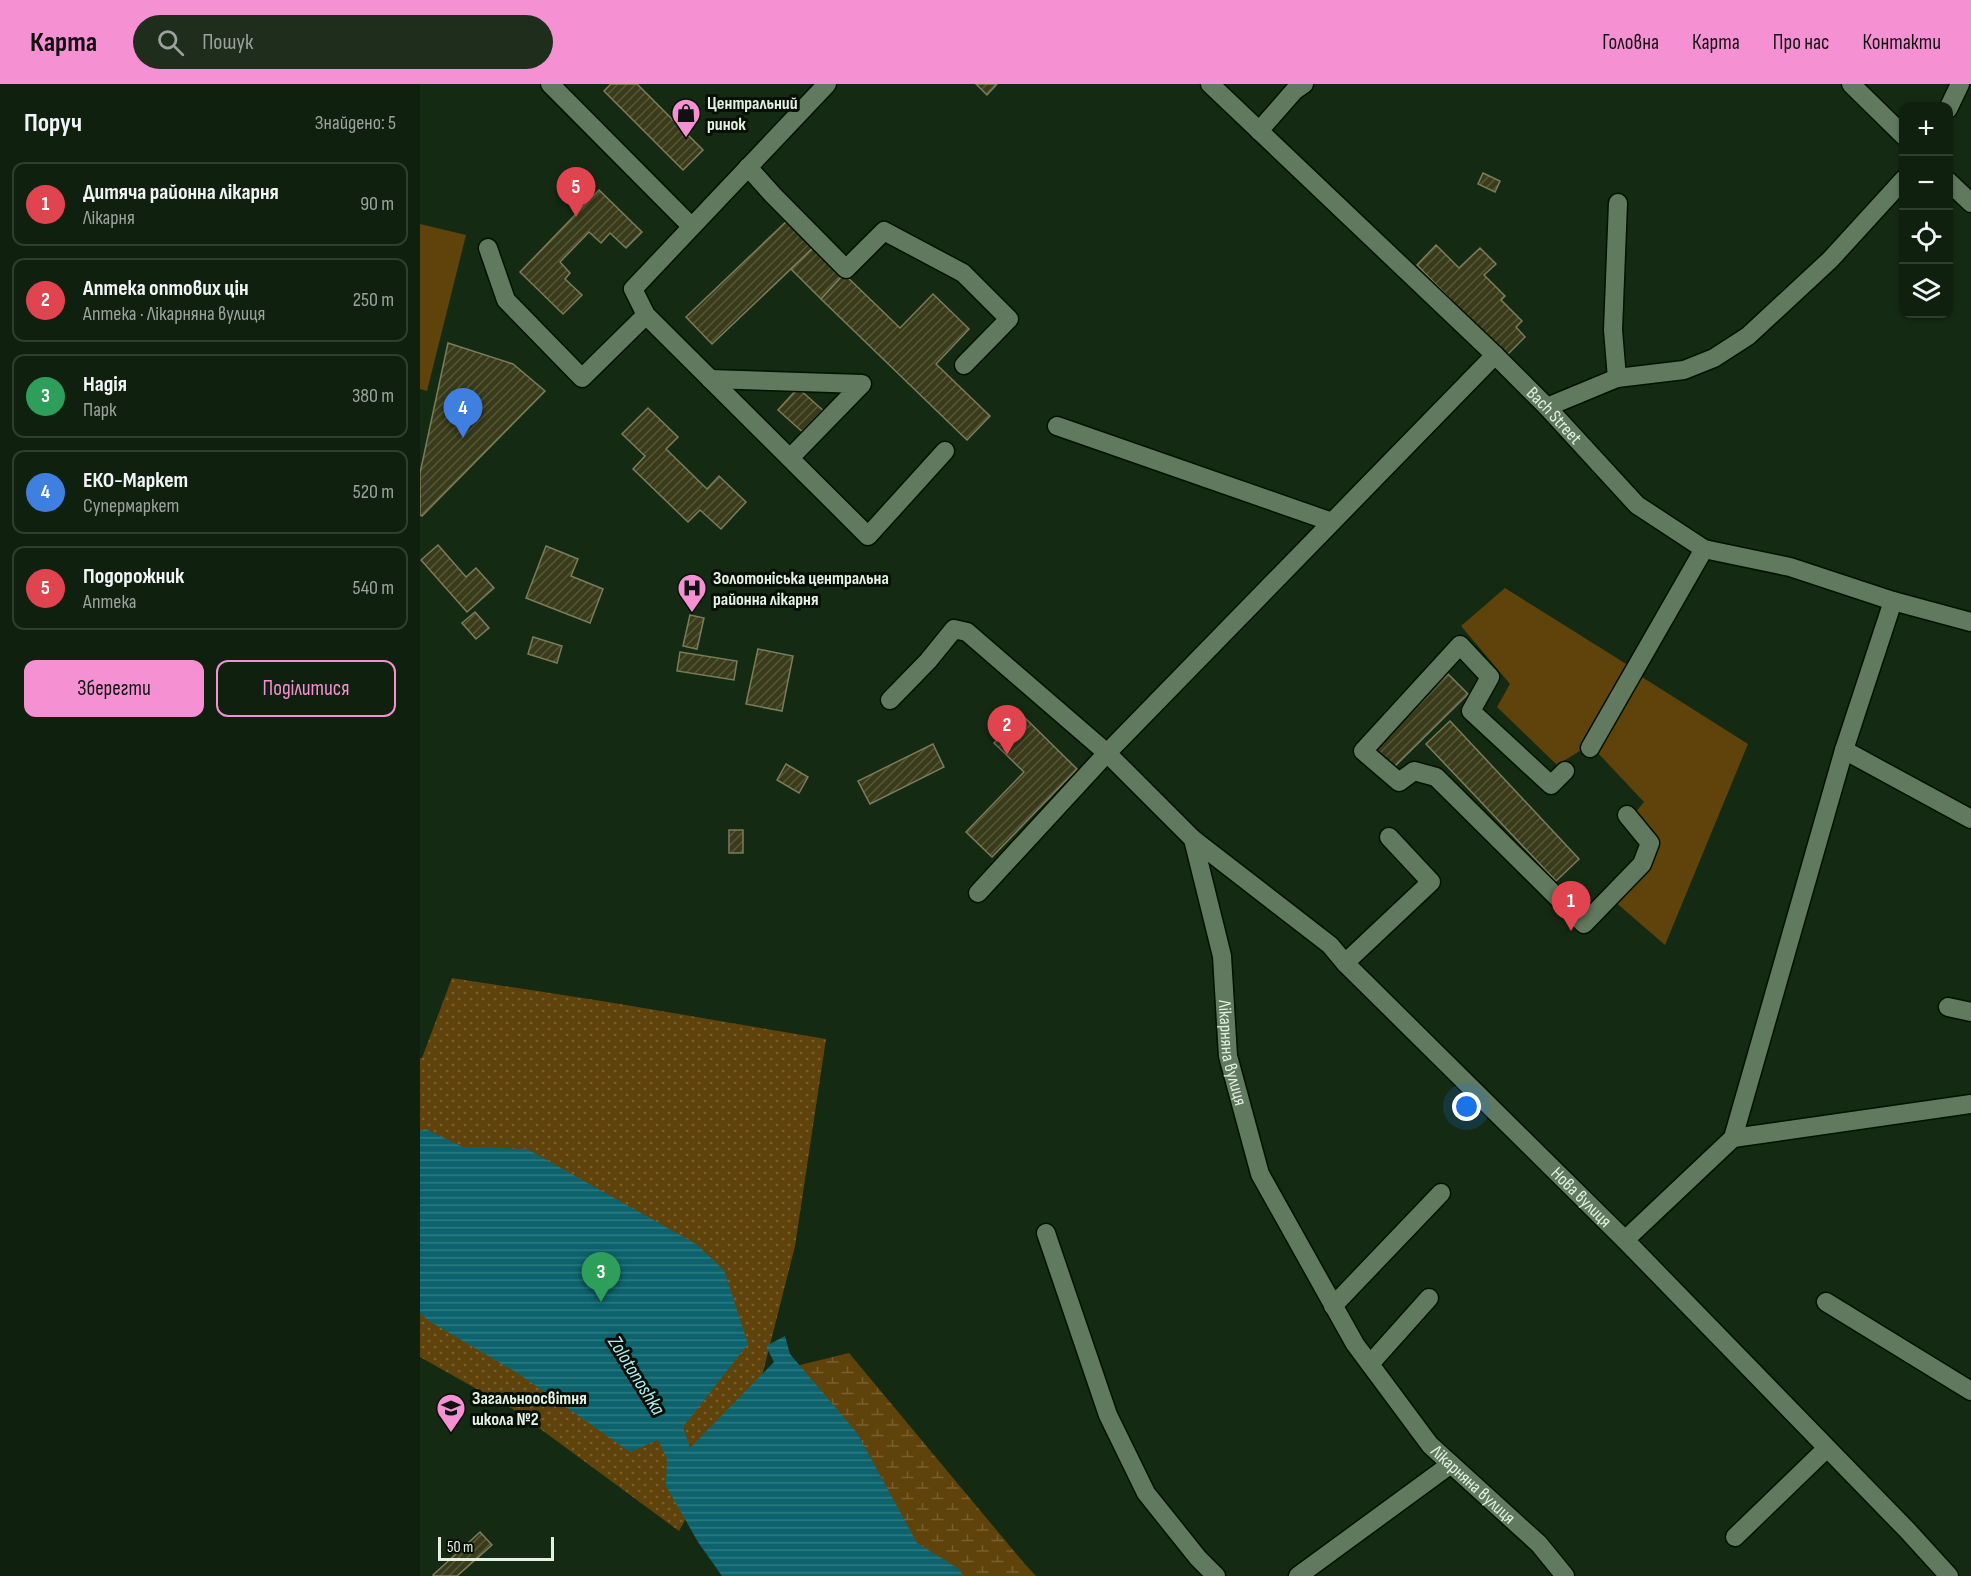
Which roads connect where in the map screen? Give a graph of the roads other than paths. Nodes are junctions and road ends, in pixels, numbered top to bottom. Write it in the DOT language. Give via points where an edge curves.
graph roads {
  1 [pos="550,84"];
  2 [pos="827,84"];
  3 [pos="1210,84"];
  4 [pos="1304,84"];
  5 [pos="1851,84"];
  6 [pos="1963,88"];
  7 [pos="1953,102"];
  8 [pos="1259,131"];
  9 [pos="1899,131"];
  10 [pos="748,167"];
  11 [pos="1899,184"];
  12 [pos="1953,186"];
  13 [pos="1618,203"];
  14 [pos="1971,203"];
  15 [pos="691,226"];
  16 [pos="488,248"];
  17 [pos="646,315"];
  18 [pos="1495,355"];
  19 [pos="964,365"];
  20 [pos="1617,378"];
  21 [pos="710,379"];
  22 [pos="1547,407"];
  23 [pos="1057,426"];
  24 [pos="945,451"];
  25 [pos="789,458"];
  26 [pos="1332,522"];
  27 [pos="1704,549"];
  28 [pos="1893,601"];
  29 [pos="1971,622"];
  30 [pos="890,700"];
  31 [pos="1590,748"];
  32 [pos="1844,750"];
  33 [pos="1107,753"];
  34 [pos="1565,771"];
  35 [pos="1628,814"];
  36 [pos="1971,819"];
  37 [pos="1389,837"];
  38 [pos="1193,839"];
  39 [pos="978,893"];
  40 [pos="1345,963"];
  41 [pos="1948,1007"];
  42 [pos="1971,1011"];
  43 [pos="1971,1104"];
  44 [pos="1733,1138"];
  45 [pos="1441,1193"];
  46 [pos="1046,1233"];
  47 [pos="1625,1240"];
  48 [pos="1429,1298"];
  49 [pos="1826,1302"];
  50 [pos="1333,1306"];
  51 [pos="1370,1364"];
  52 [pos="1971,1391"];
  53 [pos="1827,1448"];
  54 [pos="1451,1464"];
  55 [pos="1735,1537"];
  56 [pos="1216,1576"];
  57 [pos="1298,1576"];
  58 [pos="1565,1576"];
  59 [pos="1949,1576"];
  1 -- 15 [label="street"];
  2 -- 10 [label="street"];
  3 -- 8 [label="street, Bach Street"];
  4 -- 8 [label="street"];
  5 -- 9 [label="street"];
  6 -- 7 [label="street"];
  8 -- 18 [label="street, Bach Street"];
  10 -- 15 [label="street"];
  10 -- 19 [label="street" via="846,269 884,231 963,273 1009,319"];
  11 -- 20 [label="street" via="1830,260 1748,336 1714,358 1684,370"];
  12 -- 14 [label="street"];
  13 -- 20 [label="street" via="1613,330"];
  15 -- 17 [label="street" via="633,289"];
  16 -- 17 [label="street" via="506,300 582,378"];
  17 -- 21 [label="street"];
  18 -- 22 [label="street, Bach Street"];
  18 -- 26 [label="street"];
  20 -- 22 [label="street"];
  21 -- 25 [label="street"];
  21 -- 25 [label="street" via="862,384"];
  22 -- 27 [label="street, Bach Street" via="1637,505"];
  23 -- 26 [label="street"];
  24 -- 25 [label="street" via="868,536"];
  26 -- 33 [label="street"];
  27 -- 28 [label="street, Bach Street" via="1790,567"];
  27 -- 31 [label="street"];
  28 -- 29 [label="street, Bach Street"];
  28 -- 32 [label="street"];
  30 -- 33 [label="street" via="954,629 967,632"];
  32 -- 36 [label="street"];
  32 -- 44 [label="street"];
  33 -- 38 [label="street"];
  33 -- 39 [label="street"];
  34 -- 35 [label="street" via="1551,785 1471,711 1490,677 1460,645 1363,751 1399,782 1414,771 1436,777 1584,924 1642,864 1650,843"];
  37 -- 40 [label="street" via="1431,882"];
  38 -- 40 [label="street, Нова вулиця" via="1330,945"];
  38 -- 50 [label="street, Лікарняна вулиця" via="1222,956 1228,1056 1260,1174"];
  40 -- 47 [label="street, Нова вулиця"];
  41 -- 42 [label="street"];
  43 -- 44 [label="street"];
  44 -- 47 [label="street"];
  45 -- 50 [label="street"];
  46 -- 56 [label="street" via="1108,1415 1146,1493"];
  47 -- 53 [label="street, Нова вулиця"];
  48 -- 51 [label="street"];
  49 -- 52 [label="street"];
  50 -- 51 [label="street, Лікарняна вулиця"];
  51 -- 54 [label="street, Лікарняна вулиця" via="1430,1445"];
  53 -- 55 [label="street"];
  53 -- 59 [label="street, Нова вулиця"];
  54 -- 57 [label="street"];
  54 -- 58 [label="street, Лікарняна вулиця" via="1539,1544"];
}
